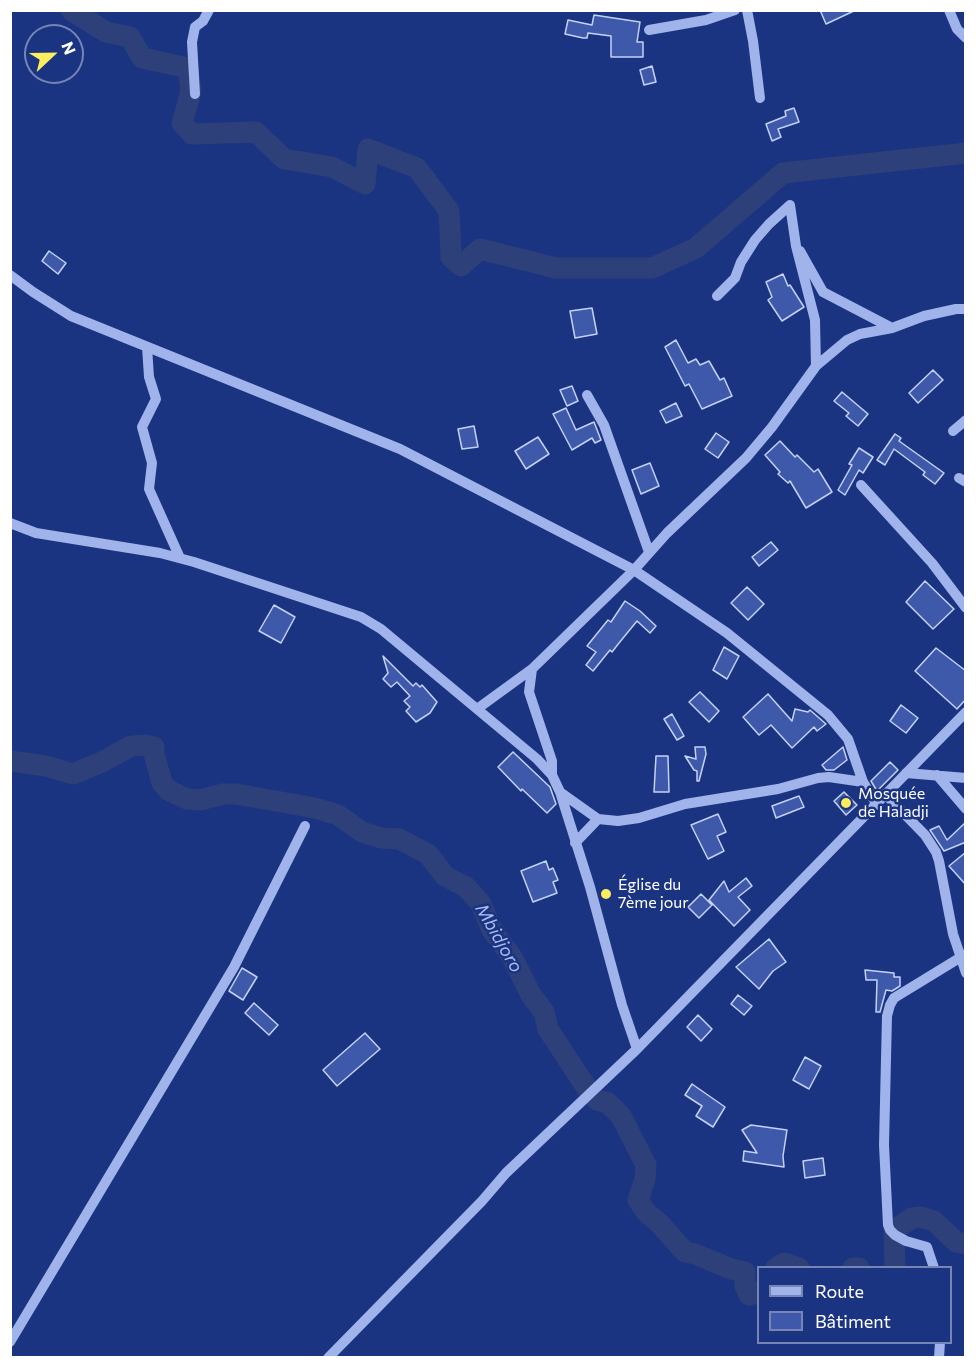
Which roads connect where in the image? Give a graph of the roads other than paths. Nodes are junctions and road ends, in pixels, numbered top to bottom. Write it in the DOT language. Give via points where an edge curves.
graph roads {
  1 [pos="209,10"];
  2 [pos="735,10"];
  3 [pos="747,10"];
  4 [pos="949,10"];
  5 [pos="649,30"];
  6 [pos="966,38"];
  7 [pos="195,94"];
  8 [pos="760,98"];
  9 [pos="796,246"];
  10 [pos="10,275"];
  11 [pos="717,296"];
  12 [pos="966,309"];
  13 [pos="892,328"];
  14 [pos="147,347"];
  15 [pos="816,366"];
  16 [pos="587,395"];
  17 [pos="966,420"];
  18 [pos="954,431"];
  19 [pos="861,485"];
  20 [pos="10,523"];
  21 [pos="649,552"];
  22 [pos="180,558"];
  23 [pos="634,570"];
  24 [pos="966,608"];
  25 [pos="532,669"];
  26 [pos="477,709"];
  27 [pos="966,712"];
  28 [pos="906,773"];
  29 [pos="552,775"];
  30 [pos="937,775"];
  31 [pos="966,778"];
  32 [pos="863,782"];
  33 [pos="561,792"];
  34 [pos="885,794"];
  35 [pos="876,803"];
  36 [pos="966,809"];
  37 [pos="598,819"];
  38 [pos="305,826"];
  39 [pos="575,843"];
  40 [pos="963,955"];
  41 [pos="966,973"];
  42 [pos="637,1048"];
  43 [pos="933,1266"];
  44 [pos="10,1342"];
  45 [pos="328,1358"];
  1 -- 7 [label="street" via="195,27 192,42"];
  2 -- 5 [label="street" via="706,20"];
  3 -- 8 [label="street"];
  4 -- 6 [label="street" via="957,29"];
  9 -- 11 [label="street" via="790,205 755,240 735,278"];
  9 -- 13 [label="street" via="823,292"];
  9 -- 15 [label="street" via="815,320"];
  10 -- 14 [label="street" via="71,316"];
  12 -- 13 [label="street" via="934,314"];
  13 -- 15 [label="street" via="853,336"];
  14 -- 22 [label="street" via="149,377 156,399 142,427 152,463 149,489"];
  14 -- 23 [label="street" via="400,448"];
  15 -- 21 [label="street" via="746,458"];
  16 -- 21 [label="street" via="604,425"];
  17 -- 18 [label="street"];
  19 -- 24 [label="street" via="932,563"];
  20 -- 22 [label="street" via="36,533"];
  21 -- 23 [label="street"];
  22 -- 26 [label="street" via="361,617 381,629"];
  23 -- 25 [label="street"];
  23 -- 32 [label="street" via="727,633 828,715 848,739"];
  25 -- 26 [label="street"];
  25 -- 29 [label="street" via="528,692 552,761"];
  26 -- 29 [label="street"];
  27 -- 28 [label="street"];
  28 -- 30 [label="street"];
  28 -- 34 [label="street"];
  29 -- 33 [label="street"];
  30 -- 31 [label="street"];
  30 -- 36 [label="street"];
  32 -- 35 [label="street"];
  32 -- 37 [label="street" via="818,778 778,789 685,804 639,818"];
  33 -- 37 [label="street"];
  33 -- 39 [label="street"];
  34 -- 35 [label="street"];
  34 -- 40 [label="street" via="936,852 946,906"];
  35 -- 42 [label="street"];
  37 -- 39 [label="street"];
  38 -- 44 [label="street" via="234,967"];
  39 -- 42 [label="street"];
  40 -- 41 [label="street"];
  40 -- 43 [label="street" via="894,998 887,1016 884,1145 888,1225 895,1235 927,1247"];
  42 -- 45 [label="street" via="506,1173"];
}
